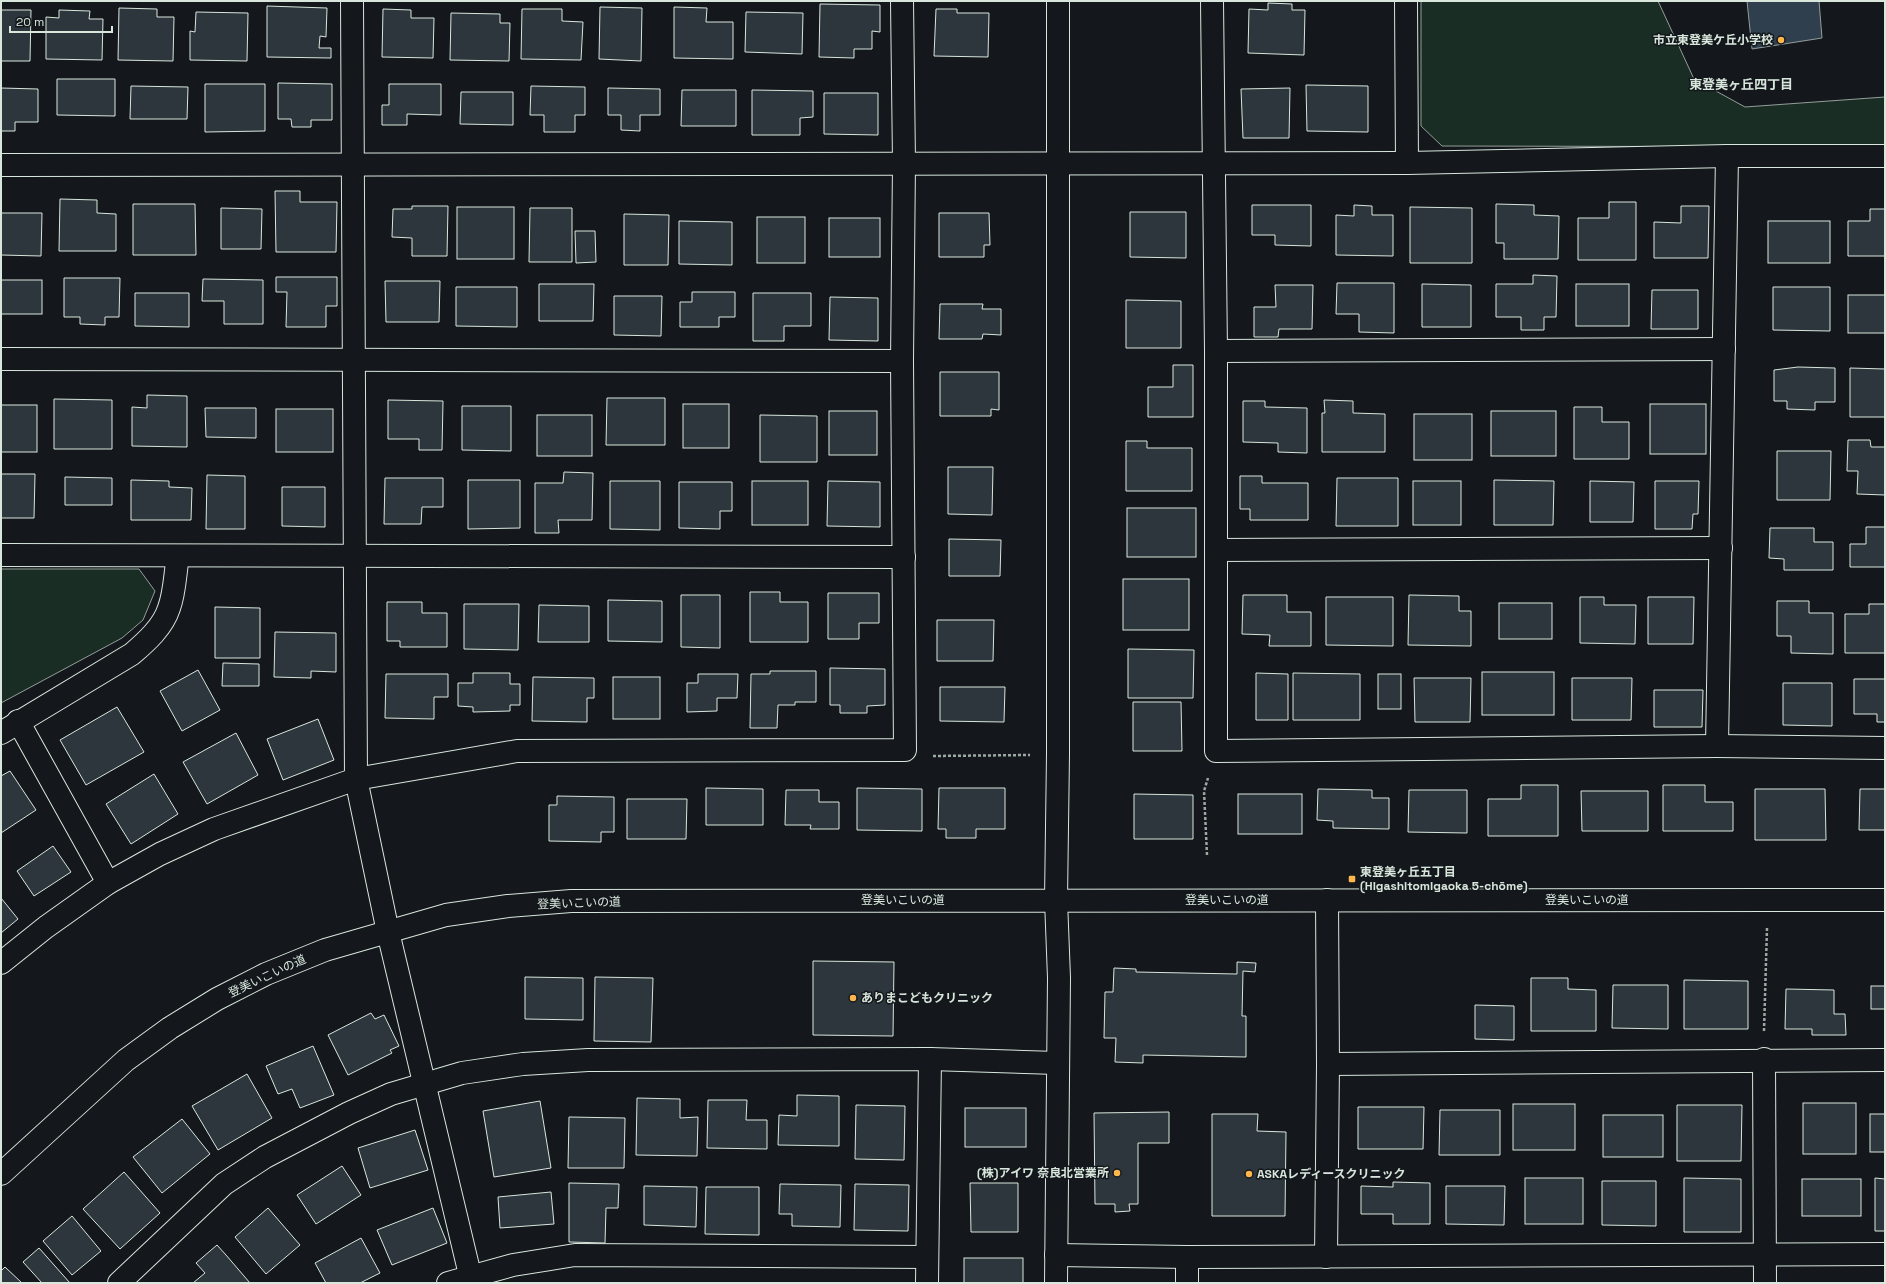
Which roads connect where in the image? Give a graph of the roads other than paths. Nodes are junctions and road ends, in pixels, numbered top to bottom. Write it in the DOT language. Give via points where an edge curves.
graph roads {
  1 [pos="352,1"];
  2 [pos="902,1"];
  3 [pos="1058,1"];
  4 [pos="1212,1"];
  5 [pos="1406,1"];
  6 [pos="1727,156"];
  7 [pos="1885,156"];
  8 [pos="904,163"];
  9 [pos="1213,163"];
  10 [pos="1407,163"];
  11 [pos="1059,164"];
  12 [pos="1,165"];
  13 [pos="353,165"];
  14 [pos="1724,349"];
  15 [pos="1216,351"];
  16 [pos="1,359"];
  17 [pos="354,360"];
  18 [pos="902,361"];
  19 [pos="1721,548"];
  20 [pos="1216,550"];
  21 [pos="1,555"];
  22 [pos="178,556"];
  23 [pos="356,556"];
  24 [pos="904,556"];
  25 [pos="10,727"];
  26 [pos="1717,746"];
  27 [pos="1885,748"];
  28 [pos="356,779"];
  29 [pos="108,883"];
  30 [pos="1056,900"];
  31 [pos="1327,900"];
  32 [pos="1885,900"];
  33 [pos="388,932"];
  34 [pos="1,963"];
  35 [pos="930,1059"];
  36 [pos="1764,1059"];
  37 [pos="1885,1060"];
  38 [pos="1057,1063"];
  39 [pos="1328,1064"];
  40 [pos="425,1085"];
  41 [pos="1,1174"];
  42 [pos="1766,1254"];
  43 [pos="1885,1254"];
  44 [pos="1056,1255"];
  45 [pos="927,1257"];
  46 [pos="1187,1257"];
  47 [pos="1326,1257"];
  48 [pos="472,1279"];
  49 [pos="119,1283"];
  50 [pos="448,1283"];
  51 [pos="927,1283"];
  52 [pos="1056,1283"];
  53 [pos="1187,1283"];
  54 [pos="1765,1283"];
  1 -- 13 [label="street"];
  2 -- 8 [label="street"];
  3 -- 11 [label="street"];
  4 -- 9 [label="street"];
  5 -- 10 [label="street"];
  6 -- 7 [label="street"];
  6 -- 10 [label="street"];
  6 -- 14 [label="street"];
  8 -- 11 [label="street"];
  8 -- 13 [label="street"];
  8 -- 18 [label="street"];
  9 -- 10 [label="street"];
  9 -- 11 [label="street"];
  9 -- 15 [label="street"];
  11 -- 30 [label="street"];
  12 -- 13 [label="street"];
  13 -- 17 [label="street"];
  14 -- 15 [label="street"];
  14 -- 19 [label="street"];
  15 -- 20 [label="street"];
  16 -- 17 [label="street"];
  17 -- 18 [label="street"];
  17 -- 23 [label="street"];
  18 -- 24 [label="street"];
  19 -- 20 [label="street"];
  19 -- 26 [label="street"];
  20 -- 26 [label="street" via="1216,751"];
  21 -- 22 [label="street"];
  22 -- 23 [label="street"];
  22 -- 25 [label="street" via="169,609 148,640 132,654"];
  23 -- 24 [label="street"];
  23 -- 28 [label="street"];
  24 -- 28 [label="street" via="905,750 517,751"];
  25 -- 29 [label="street"];
  26 -- 27 [label="street"];
  28 -- 29 [label="street" via="214,829 160,854"];
  28 -- 33 [label="street"];
  29 -- 34 [label="street"];
  30 -- 31 [label="street, 登美いこいの道"];
  30 -- 33 [label="street, 登美いこいの道" via="571,901 508,906 446,915"];
  30 -- 38 [label="street" via="1059,978"];
  31 -- 32 [label="street, 登美いこいの道"];
  31 -- 39 [label="street"];
  33 -- 40 [label="street"];
  33 -- 41 [label="street, 登美いこいの道" via="325,950 266,974 217,999 170,1028 126,1060"];
  35 -- 38 [label="street"];
  35 -- 40 [label="street" via="568,1060 462,1073"];
  35 -- 45 [label="street"];
  36 -- 37 [label="street"];
  36 -- 39 [label="street"];
  36 -- 42 [label="street"];
  38 -- 44 [label="street"];
  39 -- 47 [label="street"];
  40 -- 48 [label="street"];
  40 -- 49 [label="street" via="391,1094 265,1157 224,1184"];
  42 -- 43 [label="street"];
  42 -- 47 [label="street"];
  42 -- 54 [label="street"];
  44 -- 46 [label="street"];
  44 -- 52 [label="street"];
  45 -- 48 [label="street" via="575,1255 513,1265"];
  45 -- 51 [label="street"];
  46 -- 47 [label="street"];
  46 -- 53 [label="street"];
  48 -- 50 [label="street"];
}
